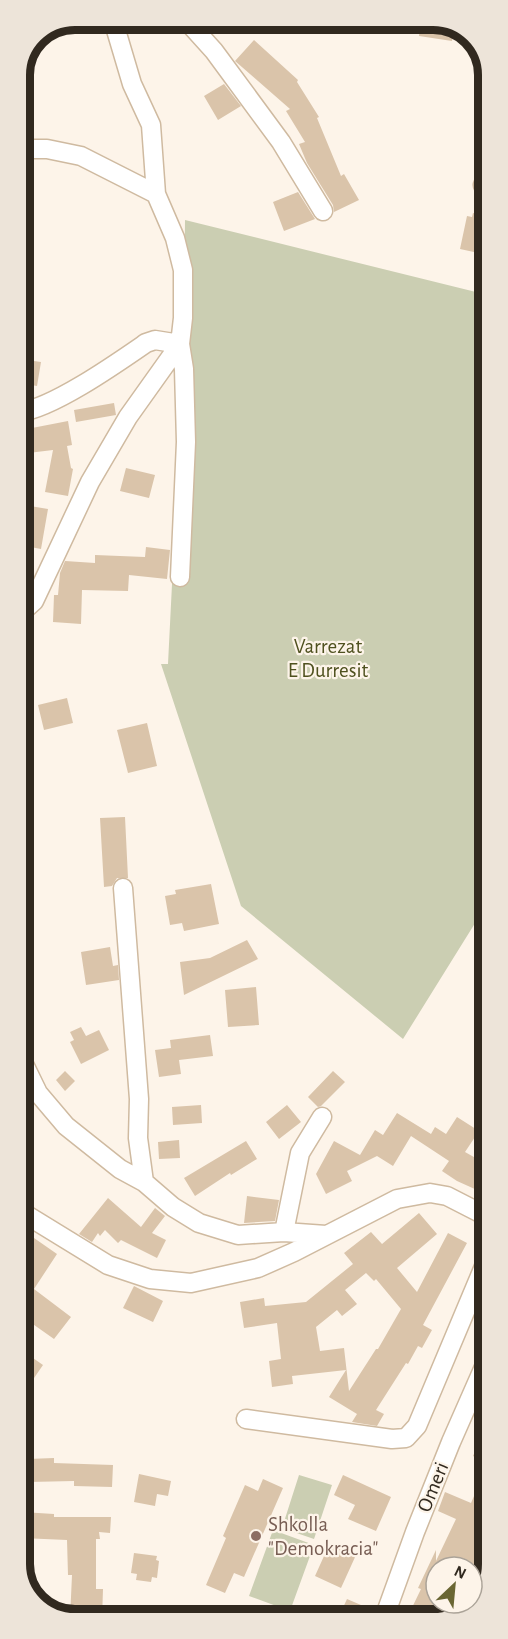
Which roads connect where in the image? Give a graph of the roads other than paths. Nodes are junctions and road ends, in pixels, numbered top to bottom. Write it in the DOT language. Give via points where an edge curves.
graph roads {
  1 [pos="116,30"];
  2 [pos="195,30"];
  3 [pos="30,149"];
  4 [pos="156,194"];
  5 [pos="322,212"];
  6 [pos="180,344"];
  7 [pos="30,410"];
  8 [pos="180,578"];
  9 [pos="30,605"];
  10 [pos="123,888"];
  11 [pos="30,1077"];
  12 [pos="322,1117"];
  13 [pos="144,1182"];
  14 [pos="478,1212"];
  15 [pos="30,1218"];
  16 [pos="284,1232"];
  17 [pos="328,1235"];
  18 [pos="478,1281"];
  19 [pos="478,1382"];
  20 [pos="246,1419"];
  21 [pos="387,1609"];
  1 -- 4 [label="street" via="132,84 151,125"];
  2 -- 5 [label="street" via="281,142"];
  3 -- 4 [label="street" via="81,156"];
  4 -- 6 [label="street" via="175,238 183,270"];
  6 -- 7 [label="street" via="155,340 146,343 57,398"];
  6 -- 8 [label="street" via="186,442"];
  6 -- 9 [label="street" via="128,417 90,482"];
  10 -- 13 [label="street"];
  11 -- 13 [label="street" via="38,1093 66,1126 120,1169"];
  12 -- 16 [label="street" via="300,1154"];
  13 -- 16 [label="street" via="199,1223 238,1235"];
  14 -- 17 [label="street" via="447,1196 430,1193 397,1199"];
  15 -- 17 [label="street" via="108,1264 150,1279 191,1283 258,1268"];
  16 -- 17 [label="street"];
  18 -- 20 [label="street" via="417,1425 406,1438"];
  19 -- 21 [label="street, Omeri"];
}
